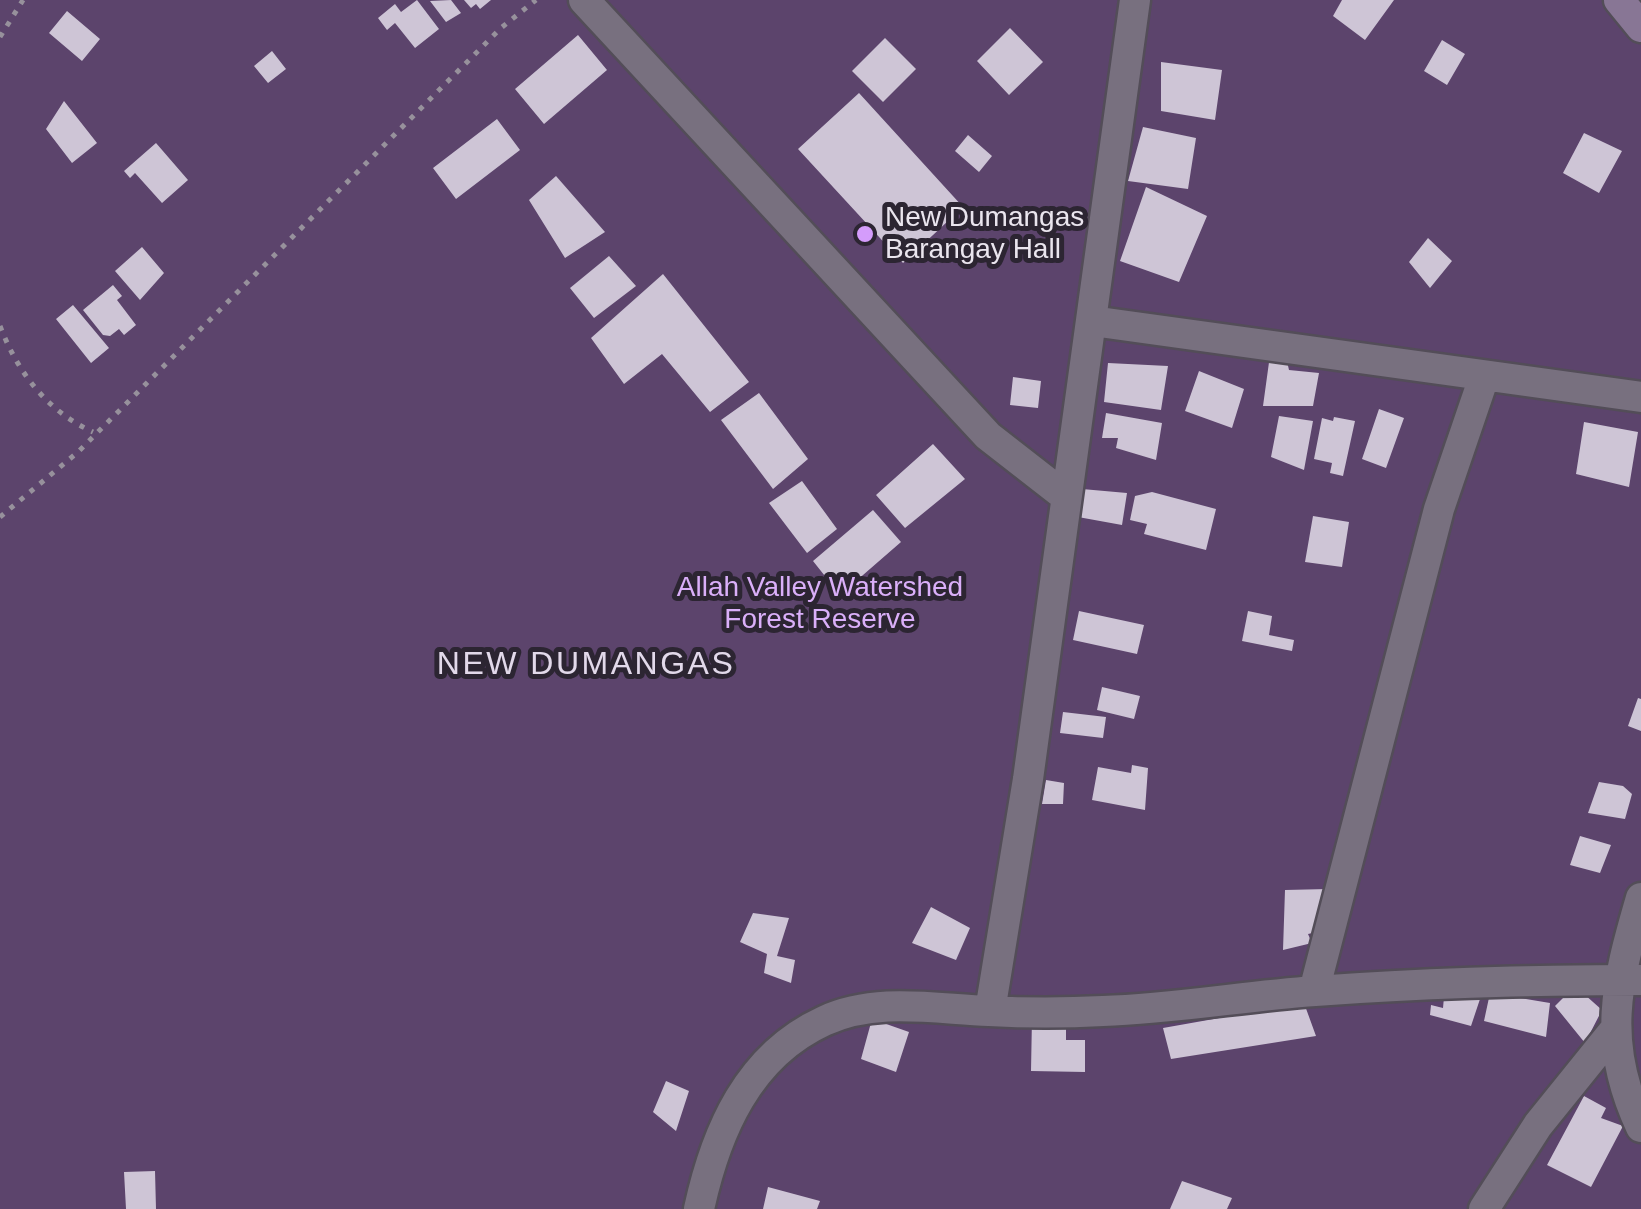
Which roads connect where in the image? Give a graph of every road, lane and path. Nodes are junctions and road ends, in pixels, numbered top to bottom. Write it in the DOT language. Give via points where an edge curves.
graph roads {
  1 [pos="23,0"];
  2 [pos="536,0"];
  3 [pos="584,0"];
  4 [pos="1135,0"];
  5 [pos="1619,0"];
  6 [pos="1641,27"];
  7 [pos="0,37"];
  8 [pos="1092,321"];
  9 [pos="0,326"];
  10 [pos="1484,377"];
  11 [pos="1641,397"];
  12 [pos="93,432"];
  13 [pos="1065,496"];
  14 [pos="0,517"];
  15 [pos="1641,898"];
  16 [pos="1629,980"];
  17 [pos="1314,991"];
  18 [pos="990,1011"];
  19 [pos="1614,1036"];
  20 [pos="1641,1056"];
  21 [pos="1641,1126"];
  22 [pos="700,1209"];
  23 [pos="1484,1209"];
  1 -- 7 [label="path"];
  2 -- 12 [label="path"];
  3 -- 13 [label="street" via="988,436"];
  4 -- 8 [label="street"];
  5 -- 6 [label="main road"];
  8 -- 10 [label="street"];
  8 -- 13 [label="street"];
  9 -- 12 [label="path" via="12,358 50,406"];
  10 -- 11 [label="street"];
  10 -- 17 [label="street" via="1439,509"];
  12 -- 14 [label="path"];
  13 -- 18 [label="street"];
  15 -- 16 [label="street"];
  16 -- 17 [label="street"];
  16 -- 19 [label="street"];
  17 -- 18 [label="street" via="1104,1011"];
  18 -- 22 [label="street" via="908,1005 859,1010 792,1038 754,1075 726,1119"];
  19 -- 20 [label="street"];
  19 -- 21 [label="street" via="1625,1093"];
  19 -- 23 [label="street" via="1538,1126"];
}
